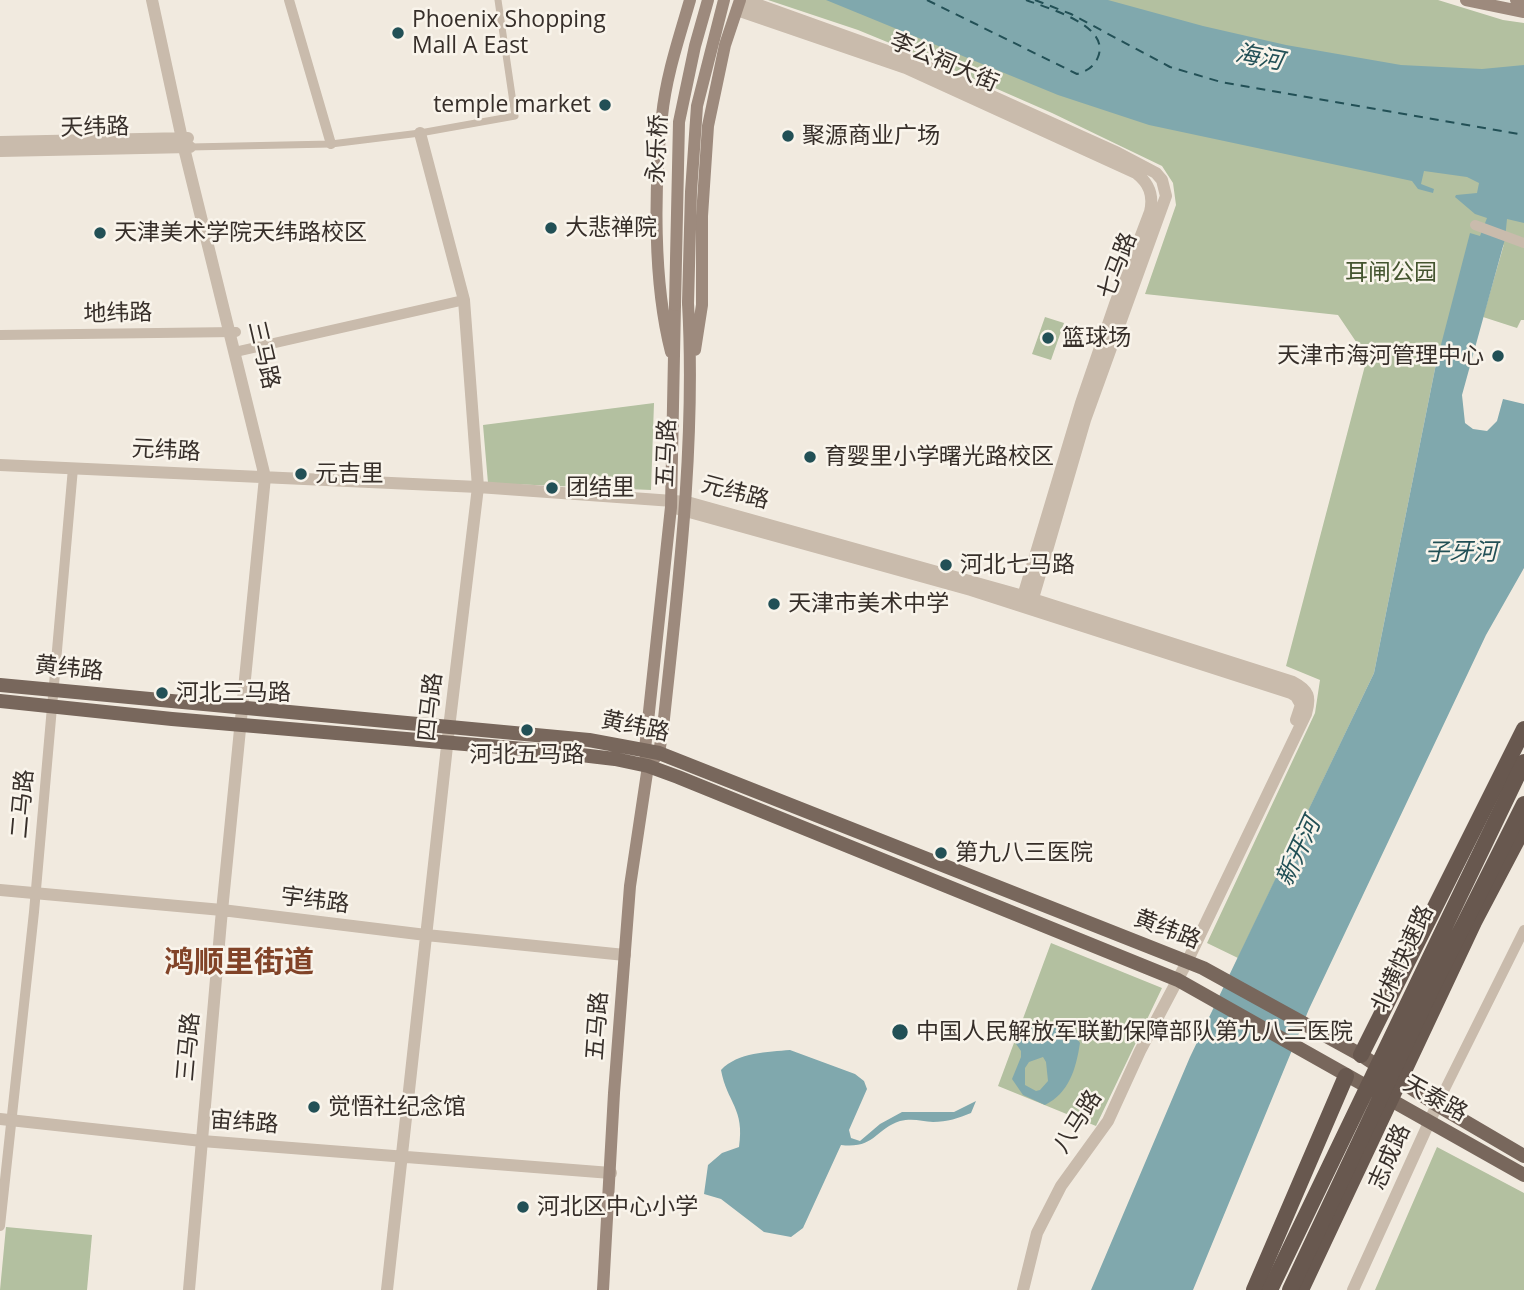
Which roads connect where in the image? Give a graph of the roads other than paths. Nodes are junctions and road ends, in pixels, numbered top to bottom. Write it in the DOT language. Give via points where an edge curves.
graph roads {
  1 [pos="154,0"];
  2 [pos="289,0"];
  3 [pos="498,0"];
  4 [pos="690,0"];
  5 [pos="708,0"];
  6 [pos="724,0"];
  7 [pos="1466,0"];
  8 [pos="1516,0"];
  9 [pos="1524,2"];
  10 [pos="741,3"];
  11 [pos="1524,12"];
  12 [pos="420,133"];
  13 [pos="0,142"];
  14 [pos="186,143"];
  15 [pos="331,144"];
  16 [pos="0,151"];
  17 [pos="1162,180"];
  18 [pos="1150,190"];
  19 [pos="1478,226"];
  20 [pos="1524,243"];
  21 [pos="464,300"];
  22 [pos="682,304"];
  23 [pos="233,332"];
  24 [pos="0,335"];
  25 [pos="238,351"];
  26 [pos="674,364"];
  27 [pos="692,364"];
  28 [pos="0,467"];
  29 [pos="73,470"];
  30 [pos="265,482"];
  31 [pos="478,490"];
  32 [pos="671,503"];
  33 [pos="687,506"];
  34 [pos="1026,602"];
  35 [pos="0,685"];
  36 [pos="52,690"];
  37 [pos="1304,696"];
  38 [pos="0,701"];
  39 [pos="51,706"];
  40 [pos="244,708"];
  41 [pos="241,725"];
  42 [pos="449,728"];
  43 [pos="1524,729"];
  44 [pos="448,743"];
  45 [pos="652,751"];
  46 [pos="1524,762"];
  47 [pos="648,766"];
  48 [pos="1524,804"];
  49 [pos="1524,827"];
  50 [pos="0,890"];
  51 [pos="35,893"];
  52 [pos="222,911"];
  53 [pos="1524,930"];
  54 [pos="426,936"];
  55 [pos="625,955"];
  56 [pos="1183,960"];
  57 [pos="1178,980"];
  58 [pos="1337,1042"];
  59 [pos="1361,1055"];
  60 [pos="1324,1063"];
  61 [pos="1346,1076"];
  62 [pos="1401,1081"];
  63 [pos="1391,1101"];
  64 [pos="1437,1105"];
  65 [pos="6,1120"];
  66 [pos="1429,1122"];
  67 [pos="202,1141"];
  68 [pos="402,1155"];
  69 [pos="1524,1156"];
  70 [pos="611,1173"];
  71 [pos="1524,1175"];
  72 [pos="0,1226"];
  73 [pos="189,1290"];
  74 [pos="387,1290"];
  75 [pos="603,1290"];
  76 [pos="1023,1290"];
  77 [pos="1254,1290"];
  78 [pos="1270,1290"];
  79 [pos="1290,1290"];
  80 [pos="1301,1290"];
  81 [pos="1353,1290"];
  1 -- 14 [label="street, 三马路"];
  2 -- 15 [label="street"];
  3 -- 12 [label="street" via="515,116"];
  4 -- 26 [label="main road" via="662,115 657,218 662,317"];
  5 -- 10 [label="main road, 李公祠大街"];
  5 -- 22 [label="main road, 永乐桥, bridge" via="679,122"];
  6 -- 22 [label="main road, 永乐桥, bridge" via="697,106"];
  7 -- 11 [label="main road"];
  8 -- 9 [label="main road"];
  10 -- 17 [label="street, 李公祠大街" via="933,69 1149,167"];
  10 -- 18 [label="street, 李公祠大街" via="958,90 1136,173"];
  10 -- 27 [label="main road" via="725,45 708,126 702,305"];
  12 -- 15 [label="street"];
  12 -- 21 [label="street, 四马路"];
  13 -- 14 [label="street, 天纬路"];
  14 -- 15 [label="street"];
  14 -- 16 [label="street, 天纬路"];
  14 -- 23 [label="street, 三马路"];
  17 -- 34 [label="street, 七马路" via="1163,207 1085,420"];
  18 -- 34 [label="street, 七马路" via="1150,212 1082,403"];
  19 -- 20 [label="street"];
  21 -- 25 [label="street"];
  21 -- 31 [label="street, 四马路"];
  22 -- 26 [label="main road, 五马路"];
  22 -- 27 [label="main road, 五马路"];
  23 -- 24 [label="street, 地纬路"];
  23 -- 25 [label="street, 三马路"];
  25 -- 30 [label="street, 三马路"];
  26 -- 32 [label="main road, 五马路"];
  27 -- 33 [label="main road, 五马路"];
  28 -- 29 [label="street, 元纬路"];
  29 -- 30 [label="street, 元纬路"];
  29 -- 36 [label="street, 二马路"];
  30 -- 31 [label="street, 元纬路"];
  30 -- 40 [label="street, 三马路"];
  31 -- 32 [label="street, 元纬路"];
  31 -- 42 [label="street, 四马路"];
  32 -- 33 [label="street, 元纬路"];
  32 -- 45 [label="main road, 五马路"];
  33 -- 34 [label="street, 元纬路"];
  33 -- 45 [label="main road, 五马路"];
  34 -- 37 [label="street, 元纬路"];
  35 -- 36 [label="main road, 黄纬路"];
  36 -- 39 [label="street, 二马路"];
  36 -- 40 [label="main road, 黄纬路"];
  37 -- 56 [label="street, 八马路"];
  38 -- 39 [label="main road, 黄纬路"];
  39 -- 41 [label="main road, 黄纬路"];
  39 -- 51 [label="street, 二马路"];
  40 -- 41 [label="street, 三马路"];
  40 -- 42 [label="main road, 黄纬路"];
  41 -- 44 [label="main road, 黄纬路"];
  41 -- 52 [label="street, 三马路"];
  42 -- 44 [label="street, 四马路"];
  42 -- 45 [label="main road, 黄纬路" via="590,740"];
  43 -- 59 [label="highway"];
  44 -- 47 [label="main road, 黄纬路"];
  44 -- 54 [label="street, 四马路"];
  45 -- 47 [label="main road"];
  45 -- 56 [label="main road, 黄纬路"];
  46 -- 78 [label="highway, 北横快速路, bridge"];
  47 -- 55 [label="main road, 五马路"];
  47 -- 57 [label="main road, 黄纬路"];
  48 -- 79 [label="highway, 北横快速路, bridge"];
  49 -- 62 [label="highway" via="1474,922"];
  50 -- 51 [label="street, 宇纬路"];
  51 -- 52 [label="street, 宇纬路"];
  51 -- 65 [label="street, 二马路"];
  52 -- 54 [label="street, 宇纬路"];
  52 -- 67 [label="street, 三马路"];
  53 -- 64 [label="street, 志成路"];
  54 -- 55 [label="street, 宇纬路"];
  54 -- 68 [label="street, 四马路"];
  55 -- 70 [label="main road, 五马路"];
  56 -- 57 [label="street, 八马路"];
  56 -- 58 [label="main road, 黄纬路"];
  57 -- 60 [label="main road, 黄纬路"];
  57 -- 76 [label="street, 八马路" via="1108,1121 1061,1186 1037,1233"];
  58 -- 59 [label="main road, 天泰路"];
  59 -- 62 [label="main road, 天泰路"];
  60 -- 61 [label="main road, 天泰路"];
  61 -- 63 [label="main road, 天泰路"];
  61 -- 77 [label="highway"];
  62 -- 63 [label="highway"];
  62 -- 64 [label="main road, 天泰路"];
  63 -- 66 [label="main road, 天泰路"];
  63 -- 80 [label="highway"];
  64 -- 66 [label="street, 志成路"];
  64 -- 69 [label="main road, 天泰路"];
  65 -- 67 [label="street, 宙纬路"];
  65 -- 72 [label="street, 二马路"];
  66 -- 71 [label="main road, 天泰路"];
  66 -- 81 [label="street, 志成路"];
  67 -- 68 [label="street, 宙纬路"];
  67 -- 73 [label="street, 三马路"];
  68 -- 70 [label="street, 宙纬路"];
  68 -- 74 [label="street, 四马路"];
  70 -- 75 [label="main road, 五马路"];
}
